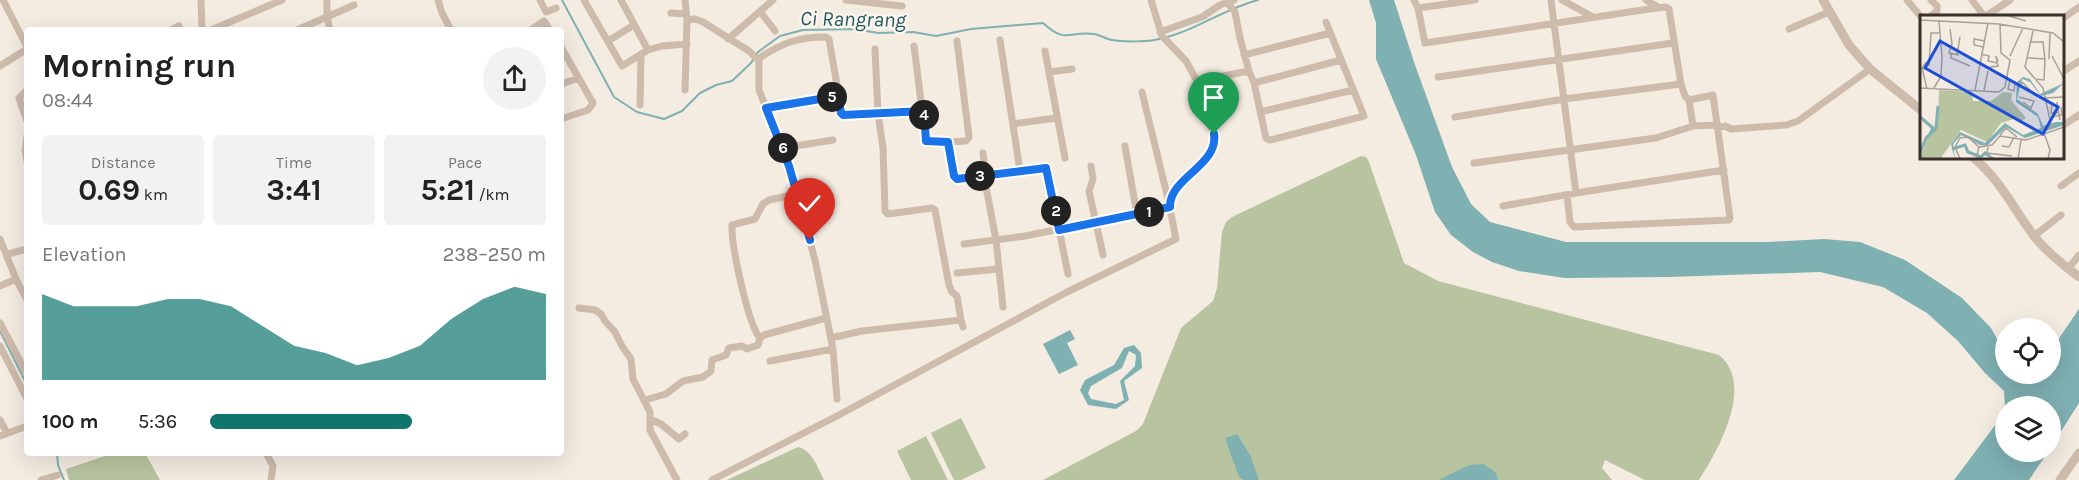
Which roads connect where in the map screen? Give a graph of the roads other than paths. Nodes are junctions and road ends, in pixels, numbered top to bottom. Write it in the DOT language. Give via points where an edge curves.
graph roads {
  1 [pos="3,0"];
  2 [pos="201,0"];
  3 [pos="282,0"];
  4 [pos="327,0"];
  5 [pos="438,0"];
  6 [pos="540,0"];
  7 [pos="584,0"];
  8 [pos="621,0"];
  9 [pos="685,0"];
  10 [pos="773,0"];
  11 [pos="846,0"];
  12 [pos="1151,0"];
  13 [pos="1414,0"];
  14 [pos="1475,0"];
  15 [pos="1551,0"];
  16 [pos="1562,0"];
  17 [pos="1646,0"];
  18 [pos="1823,0"];
  19 [pos="1907,0"];
  20 [pos="1931,0"];
  21 [pos="1972,0"];
  22 [pos="2010,0"];
  23 [pos="1448,2"];
  24 [pos="2078,3"];
  25 [pos="354,5"];
  26 [pos="1232,5"];
  27 [pos="902,6"];
  28 [pos="1658,7"];
  29 [pos="556,8"];
  30 [pos="1418,8"];
  31 [pos="760,11"];
  32 [pos="1829,12"];
  33 [pos="671,13"];
  34 [pos="1932,15"];
  35 [pos="1984,15"];
  36 [pos="1987,15"];
  37 [pos="1920,16"];
  38 [pos="327,17"];
  39 [pos="686,17"];
  40 [pos="1593,17"];
  41 [pos="2064,17"];
  42 [pos="1326,22"];
  43 [pos="1554,24"];
  44 [pos="634,25"];
  45 [pos="202,27"];
  46 [pos="218,27"];
  47 [pos="304,27"];
  48 [pos="329,27"];
  49 [pos="449,27"];
  50 [pos="535,27"];
  51 [pos="548,27"];
  52 [pos="1789,29"];
  53 [pos="775,32"];
  54 [pos="1330,33"];
  55 [pos="1161,34"];
  56 [pos="728,39"];
  57 [pos="1000,40"];
  58 [pos="608,41"];
  59 [pos="957,41"];
  60 [pos="24,42"];
  61 [pos="1673,43"];
  62 [pos="687,44"];
  63 [pos="914,46"];
  64 [pos="875,49"];
  65 [pos="24,50"];
  66 [pos="1045,51"];
  67 [pos="564,52"];
  68 [pos="644,52"];
  69 [pos="754,55"];
  70 [pos="1244,55"];
  71 [pos="1341,60"];
  72 [pos="1559,60"];
  73 [pos="2079,61"];
  74 [pos="0,66"];
  75 [pos="1072,69"];
  76 [pos="1870,69"];
  77 [pos="1249,71"];
  78 [pos="2064,71"];
  79 [pos="1049,72"];
  80 [pos="1438,76"];
  81 [pos="579,78"];
  82 [pos="1197,81"];
  83 [pos="1254,82"];
  84 [pos="564,83"];
  85 [pos="1681,84"];
  86 [pos="685,90"];
  87 [pos="1353,90"];
  88 [pos="1142,92"];
  89 [pos="24,93"];
  90 [pos="838,96"];
  91 [pos="1564,99"];
  92 [pos="1689,100"];
  93 [pos="640,105"];
  94 [pos="766,108"];
  95 [pos="1920,109"];
  96 [pos="924,111"];
  97 [pos="24,112"];
  98 [pos="1260,112"];
  99 [pos="878,113"];
  100 [pos="2079,115"];
  101 [pos="1455,117"];
  102 [pos="564,118"];
  103 [pos="1056,118"];
  104 [pos="1013,124"];
  105 [pos="2064,125"];
  106 [pos="1693,126"];
  107 [pos="1718,129"];
  108 [pos="833,140"];
  109 [pos="948,142"];
  110 [pos="1125,146"];
  111 [pos="783,148"];
  112 [pos="1570,149"];
  113 [pos="983,153"];
  114 [pos="1065,158"];
  115 [pos="1975,159"];
  116 [pos="1474,163"];
  117 [pos="1091,166"];
  118 [pos="1724,170"];
  119 [pos="1020,171"];
  120 [pos="2079,173"];
  121 [pos="985,176"];
  122 [pos="2061,186"];
  123 [pos="1576,193"];
  124 [pos="797,194"];
  125 [pos="1568,195"];
  126 [pos="1169,206"];
  127 [pos="1503,206"];
  128 [pos="1137,215"];
  129 [pos="2061,215"];
  130 [pos="1096,223"];
  131 [pos="1059,230"];
  132 [pos="2034,236"];
  133 [pos="0,239"];
  134 [pos="996,240"];
  135 [pos="964,244"];
  136 [pos="24,250"];
  137 [pos="8,254"];
  138 [pos="1103,255"];
  139 [pos="2079,255"];
  140 [pos="998,269"];
  141 [pos="2068,269"];
  142 [pos="957,273"];
  143 [pos="1068,274"];
  144 [pos="2079,277"];
  145 [pos="16,279"];
  146 [pos="0,286"];
  147 [pos="24,294"];
  148 [pos="1003,307"];
  149 [pos="579,308"];
  150 [pos="826,318"];
  151 [pos="0,323"];
  152 [pos="760,338"];
  153 [pos="831,338"];
  154 [pos="0,346"];
  155 [pos="833,349"];
  156 [pos="770,361"];
  157 [pos="24,368"];
  158 [pos="24,393"];
  159 [pos="837,399"];
  160 [pos="645,400"];
  161 [pos="0,420"];
  162 [pos="652,420"];
  163 [pos="24,427"];
  164 [pos="4,434"];
  165 [pos="685,434"];
  166 [pos="2078,455"];
  167 [pos="268,456"];
  168 [pos="58,475"];
  169 [pos="41,480"];
  170 [pos="271,480"];
  171 [pos="677,480"];
  172 [pos="712,480"];
  173 [pos="2060,480"];
  1 -- 60 [label="street"];
  2 -- 45 [label="street"];
  3 -- 46 [label="street"];
  4 -- 38 [label="street"];
  5 -- 49 [label="street"];
  6 -- 29 [label="street" via="546,12"];
  7 -- 58 [label="street"];
  8 -- 44 [label="street"];
  9 -- 39 [label="street"];
  10 -- 31 [label="street"];
  11 -- 27 [label="street"];
  12 -- 55 [label="street"];
  13 -- 30 [label="street"];
  14 -- 23 [label="street"];
  15 -- 43 [label="street"];
  16 -- 40 [label="street"];
  17 -- 28 [label="street"];
  18 -- 32 [label="street"];
  19 -- 37 [label="street"];
  20 -- 34 [label="street" via="1937,6"];
  21 -- 35 [label="street"];
  22 -- 36 [label="street"];
  23 -- 30 [label="street"];
  24 -- 41 [label="street"];
  25 -- 38 [label="street"];
  26 -- 55 [label="street"];
  26 -- 70 [label="street"];
  28 -- 40 [label="street"];
  28 -- 61 [label="street" via="1669,9"];
  30 -- 43 [label="street" via="1425,43"];
  31 -- 53 [label="street"];
  31 -- 56 [label="street"];
  32 -- 52 [label="street"];
  32 -- 76 [label="street" via="1849,45"];
  33 -- 39 [label="street"];
  38 -- 47 [label="street"];
  38 -- 48 [label="street"];
  39 -- 56 [label="street" via="703,22"];
  39 -- 62 [label="street"];
  40 -- 43 [label="street"];
  42 -- 54 [label="street"];
  43 -- 72 [label="street"];
  44 -- 58 [label="street"];
  44 -- 68 [label="street"];
  50 -- 51 [label="street" via="544,21"];
  54 -- 70 [label="street"];
  54 -- 71 [label="street"];
  55 -- 82 [label="street" via="1186,61"];
  56 -- 69 [label="street"];
  57 -- 104 [label="street"];
  58 -- 68 [label="street" via="622,66"];
  59 -- 109 [label="street" via="969,137 966,141"];
  61 -- 72 [label="street"];
  61 -- 85 [label="street"];
  62 -- 68 [label="street"];
  62 -- 86 [label="street"];
  63 -- 96 [label="street"];
  64 -- 99 [label="street"];
  65 -- 74 [label="street"];
  66 -- 79 [label="street"];
  67 -- 81 [label="street"];
  68 -- 93 [label="street"];
  69 -- 90 [label="street" via="794,41 827,38"];
  69 -- 94 [label="street"];
  70 -- 77 [label="street"];
  71 -- 83 [label="street"];
  71 -- 87 [label="street"];
  72 -- 80 [label="street"];
  72 -- 91 [label="street"];
  73 -- 78 [label="street"];
  75 -- 79 [label="street"];
  76 -- 95 [label="street"];
  76 -- 107 [label="street" via="1798,121"];
  77 -- 82 [label="street"];
  77 -- 83 [label="street"];
  79 -- 103 [label="street"];
  81 -- 84 [label="street"];
  81 -- 102 [label="street" via="592,105"];
  82 -- 126 [label="street" via="1215,143 1174,193"];
  83 -- 98 [label="street"];
  85 -- 91 [label="street"];
  85 -- 92 [label="street"];
  87 -- 98 [label="street"];
  87 -- 98 [label="street" via="1364,116 1270,140 1266,138"];
  88 -- 126 [label="street"];
  89 -- 97 [label="street" via="19,98"];
  90 -- 94 [label="street"];
  90 -- 99 [label="street" via="842,114"];
  91 -- 101 [label="street"];
  91 -- 112 [label="street"];
  92 -- 106 [label="street"];
  92 -- 107 [label="street" via="1713,95"];
  94 -- 111 [label="street"];
  96 -- 99 [label="street"];
  96 -- 109 [label="street" via="926,141"];
  99 -- 153 [label="street" via="885,213 935,210 949,285 957,296 962,323"];
  100 -- 105 [label="street"];
  103 -- 104 [label="street"];
  103 -- 114 [label="street"];
  104 -- 119 [label="street"];
  106 -- 107 [label="street"];
  106 -- 112 [label="street" via="1656,138"];
  107 -- 118 [label="street"];
  108 -- 111 [label="street"];
  109 -- 121 [label="street" via="955,178"];
  110 -- 128 [label="street"];
  111 -- 124 [label="street"];
  112 -- 116 [label="street"];
  112 -- 123 [label="street"];
  113 -- 121 [label="street"];
  115 -- 132 [label="street" via="1989,171"];
  117 -- 130 [label="street" via="1093,179 1089,191"];
  118 -- 123 [label="street"];
  118 -- 125 [label="street" via="1730,218 1727,221 1574,227 1570,222"];
  119 -- 121 [label="street"];
  119 -- 131 [label="street" via="1047,169"];
  120 -- 122 [label="street"];
  121 -- 134 [label="street"];
  123 -- 125 [label="street"];
  124 -- 150 [label="street"];
  124 -- 152 [label="street" via="769,200 755,219 732,225 748,308"];
  125 -- 127 [label="street"];
  126 -- 128 [label="street"];
  126 -- 172 [label="street" via="1176,239 1067,292"];
  128 -- 130 [label="street"];
  129 -- 132 [label="street"];
  130 -- 131 [label="street"];
  130 -- 138 [label="street"];
  131 -- 134 [label="street"];
  131 -- 143 [label="street"];
  132 -- 141 [label="street"];
  133 -- 137 [label="street"];
  134 -- 135 [label="street"];
  134 -- 140 [label="street"];
  136 -- 137 [label="street"];
  137 -- 145 [label="street"];
  139 -- 141 [label="street"];
  140 -- 142 [label="street"];
  140 -- 148 [label="street"];
  141 -- 144 [label="street"];
  145 -- 146 [label="street"];
  145 -- 147 [label="street"];
  149 -- 160 [label="street" via="599,312 615,332 632,362 633,379"];
  150 -- 152 [label="street"];
  150 -- 153 [label="street"];
  151 -- 157 [label="street"];
  152 -- 160 [label="street" via="758,345 746,350 742,346 730,348 726,356 713,359 711,371 705,376 683,381 666,394"];
  153 -- 155 [label="street"];
  154 -- 158 [label="street"];
  155 -- 156 [label="street"];
  155 -- 159 [label="street"];
  160 -- 162 [label="street"];
  161 -- 164 [label="street"];
  162 -- 165 [label="street" via="680,439"];
  162 -- 171 [label="street" via="650,430"];
  163 -- 164 [label="street"];
  166 -- 173 [label="street"];
  167 -- 170 [label="street" via="273,466"];
  168 -- 169 [label="street"];
}
